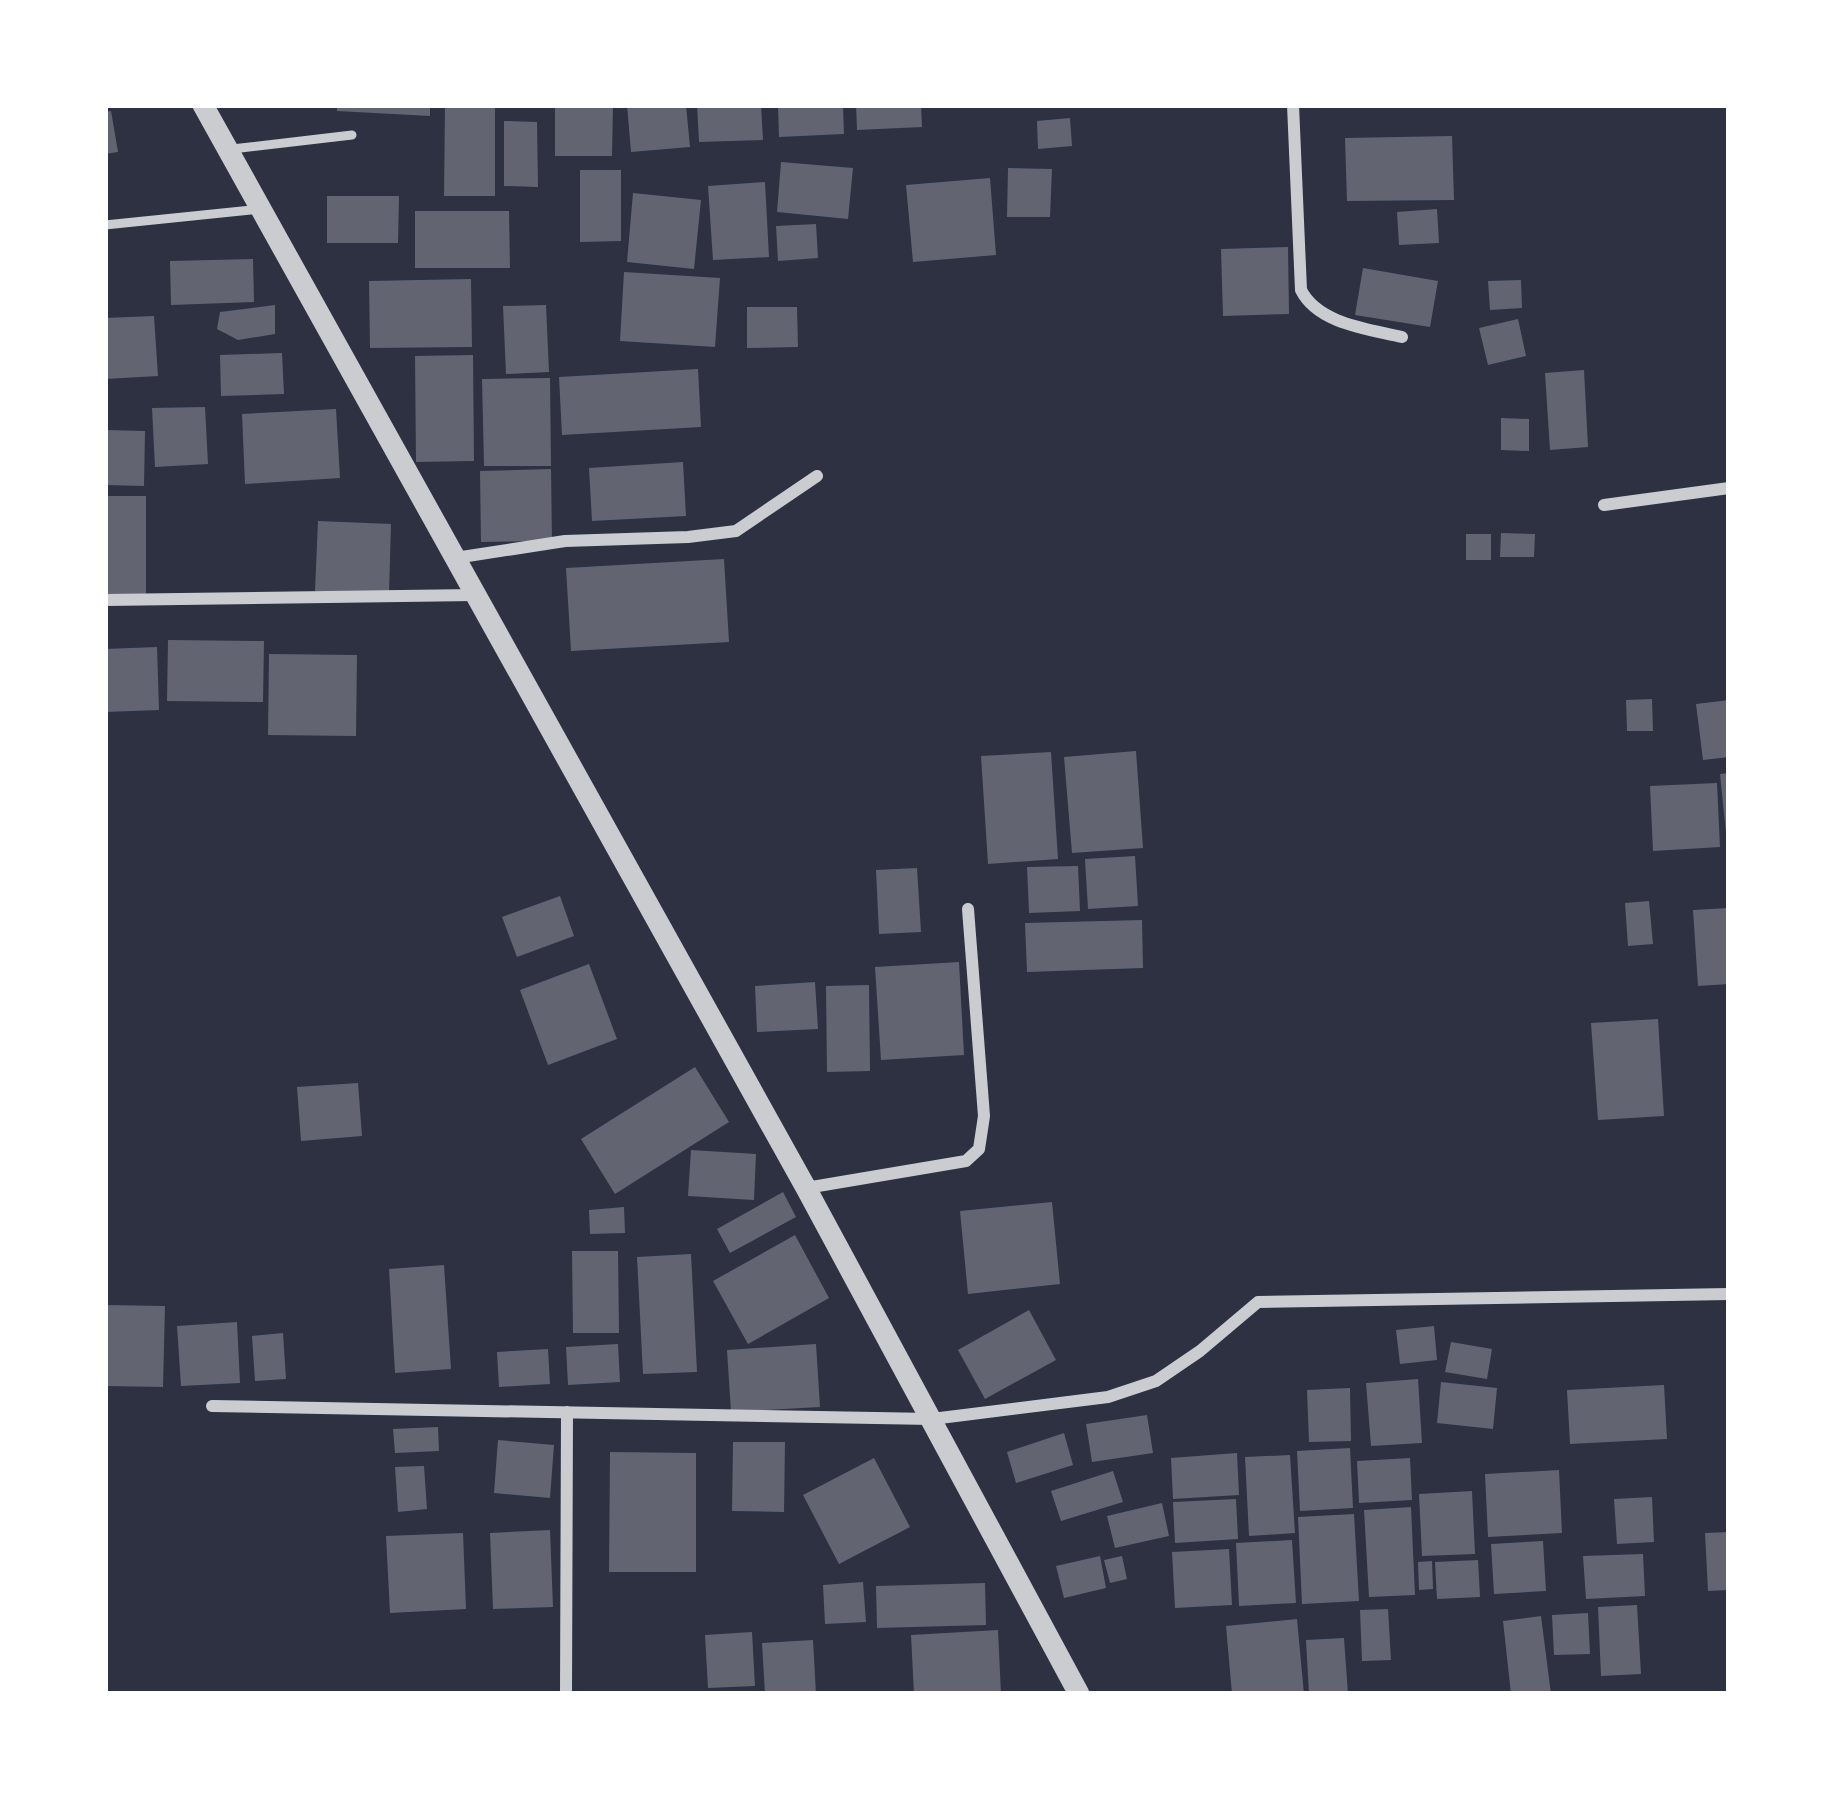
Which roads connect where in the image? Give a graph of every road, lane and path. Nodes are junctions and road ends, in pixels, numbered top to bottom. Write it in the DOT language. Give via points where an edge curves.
graph roads {
  1 [pos="202,105"];
  2 [pos="1293,105"];
  3 [pos="352,135"];
  4 [pos="227,149"];
  5 [pos="261,209"];
  6 [pos="105,225"];
  7 [pos="1402,337"];
  8 [pos="818,476"];
  9 [pos="1729,488"];
  10 [pos="1604,505"];
  11 [pos="455,559"];
  12 [pos="476,595"];
  13 [pos="105,600"];
  14 [pos="968,909"];
  15 [pos="806,1188"];
  16 [pos="1729,1294"];
  17 [pos="212,1406"];
  18 [pos="567,1412"];
  19 [pos="932,1419"];
  20 [pos="566,1694"];
  21 [pos="1079,1694"];
  1 -- 4 [label="street"];
  2 -- 7 [label="street" via="1301,290 1316,311"];
  3 -- 4 [label="lane"];
  4 -- 5 [label="street"];
  5 -- 6 [label="lane"];
  5 -- 11 [label="street"];
  8 -- 11 [label="street" via="736,531 565,541"];
  9 -- 10 [label="street"];
  11 -- 12 [label="street"];
  12 -- 13 [label="street"];
  12 -- 15 [label="street"];
  14 -- 15 [label="street" via="984,1116 979,1149 966,1161"];
  15 -- 19 [label="street"];
  16 -- 19 [label="street" via="1258,1302 1156,1381 1108,1396"];
  17 -- 18 [label="street"];
  18 -- 19 [label="street"];
  18 -- 20 [label="street"];
  19 -- 21 [label="street"];
}
